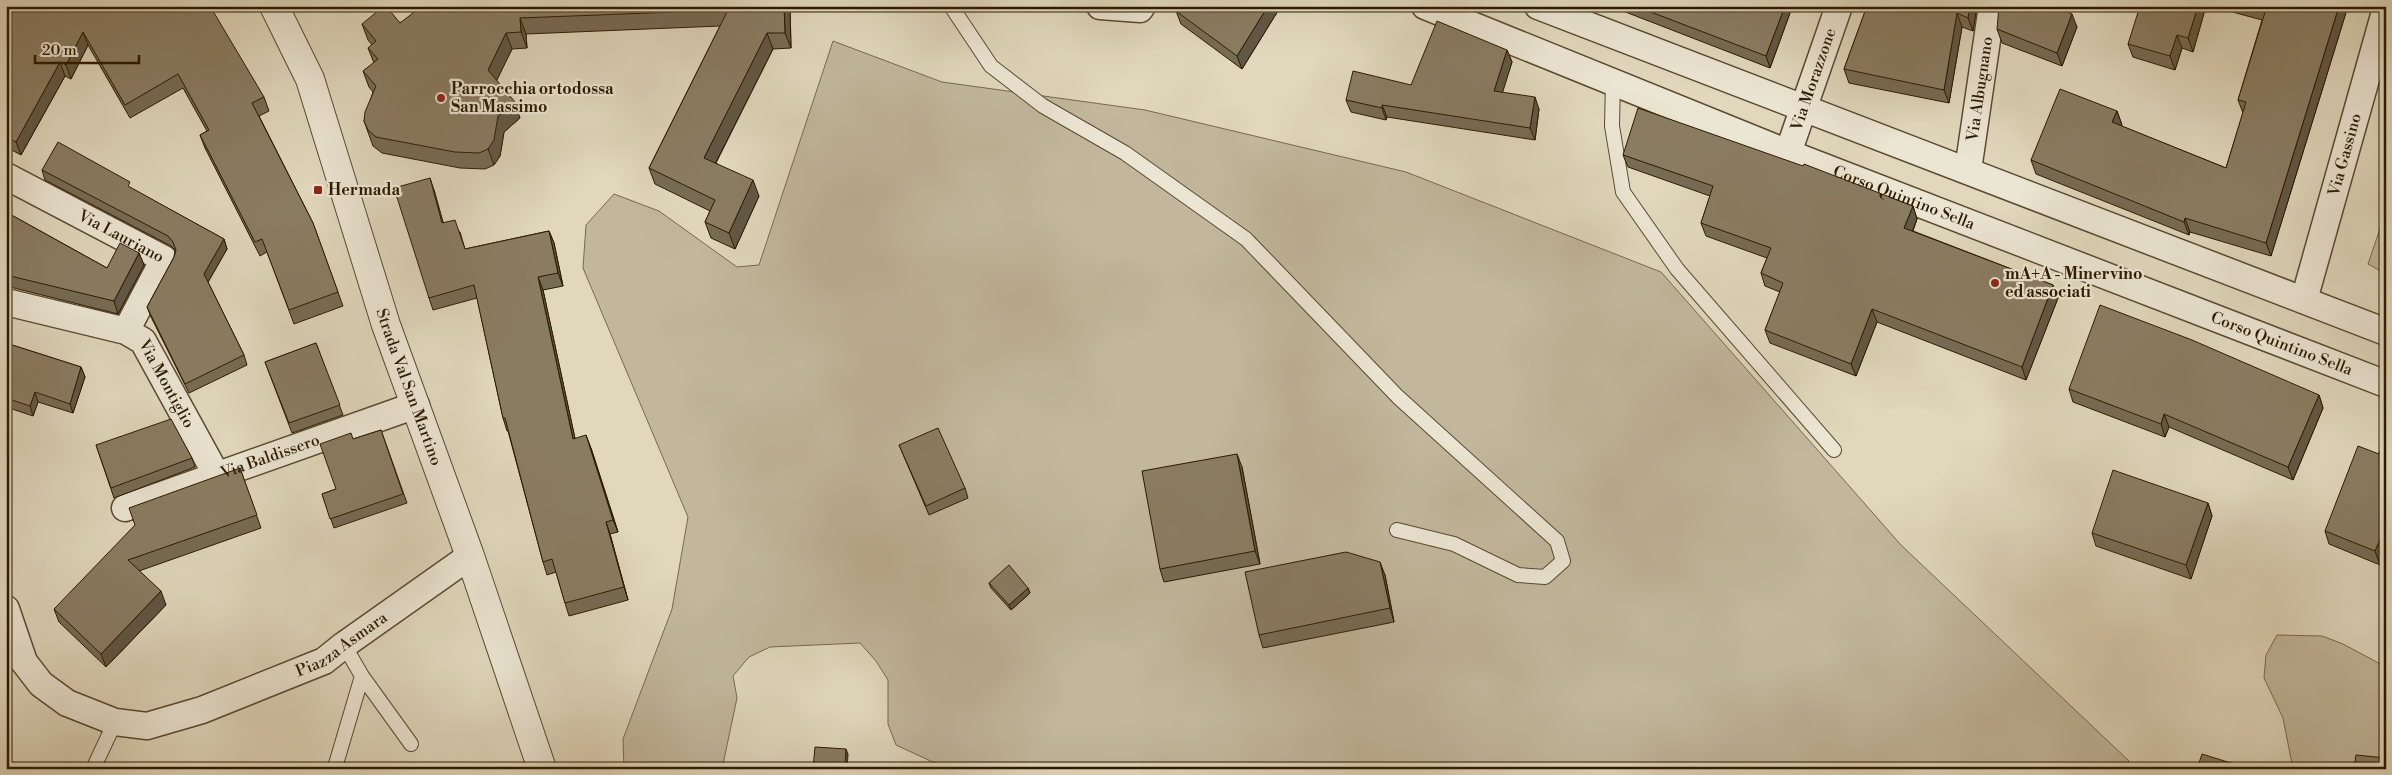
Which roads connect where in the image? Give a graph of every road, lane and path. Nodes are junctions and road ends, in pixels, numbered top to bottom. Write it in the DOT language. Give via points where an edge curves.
graph roads {
  1 [pos="274,6"];
  2 [pos="951,6"];
  3 [pos="1100,6"];
  4 [pos="1142,6"];
  5 [pos="1425,6"];
  6 [pos="1538,6"];
  7 [pos="1839,6"];
  8 [pos="1992,6"];
  9 [pos="2386,8"];
  10 [pos="1613,82"];
  11 [pos="1803,108"];
  12 [pos="1788,153"];
  13 [pos="1968,170"];
  14 [pos="6,176"];
  15 [pos="2304,300"];
  16 [pos="6,302"];
  17 [pos="126,331"];
  18 [pos="2386,332"];
  19 [pos="2386,384"];
  20 [pos="416,405"];
  21 [pos="1834,450"];
  22 [pos="216,474"];
  23 [pos="125,508"];
  24 [pos="1397,530"];
  25 [pos="470,556"];
  26 [pos="6,609"];
  27 [pos="344,645"];
  28 [pos="362,676"];
  29 [pos="115,722"];
  30 [pos="411,744"];
  31 [pos="336,764"];
  32 [pos="93,769"];
  33 [pos="542,769"];
  1 -- 20 [label="street, Strada Val San Martino" via="310,79 386,325"];
  2 -- 24 [label="lane" via="991,66 1043,106 1126,153 1246,239 1398,397 1557,541 1563,561 1545,577 1518,575 1454,544"];
  3 -- 4 [label="street" via="1140,9"];
  5 -- 10 [label="street, Corso Quintino Sella"];
  6 -- 11 [label="street"];
  7 -- 11 [label="street, Via Morazzone"];
  8 -- 13 [label="street, Via Albugnano"];
  9 -- 15 [label="street, Via Gassino"];
  10 -- 12 [label="street, Corso Quintino Sella"];
  10 -- 21 [label="lane" via="1612,126 1623,192 1677,269"];
  11 -- 12 [label="street, Via Morazzone"];
  11 -- 13 [label="street"];
  12 -- 19 [label="street, Corso Quintino Sella"];
  13 -- 15 [label="street"];
  14 -- 17 [label="street, Via Lauriano" via="164,259"];
  15 -- 18 [label="street"];
  16 -- 17 [label="street, Via Montiglio"];
  17 -- 22 [label="street, Via Montiglio" via="143,341"];
  20 -- 22 [label="street, Via Baldissero"];
  20 -- 25 [label="street, Strada Val San Martino"];
  22 -- 23 [label="street, Via Baldissero"];
  25 -- 27 [label="street, Piazza Asmara"];
  25 -- 33 [label="street, Strada Val San Martino"];
  26 -- 29 [label="street, Piazza Asmara" via="24,662 41,684 67,703"];
  27 -- 28 [label="lane"];
  27 -- 29 [label="street, Piazza Asmara" via="324,661 202,710 147,726"];
  28 -- 30 [label="lane"];
  28 -- 31 [label="lane"];
  29 -- 32 [label="lane"];
}
